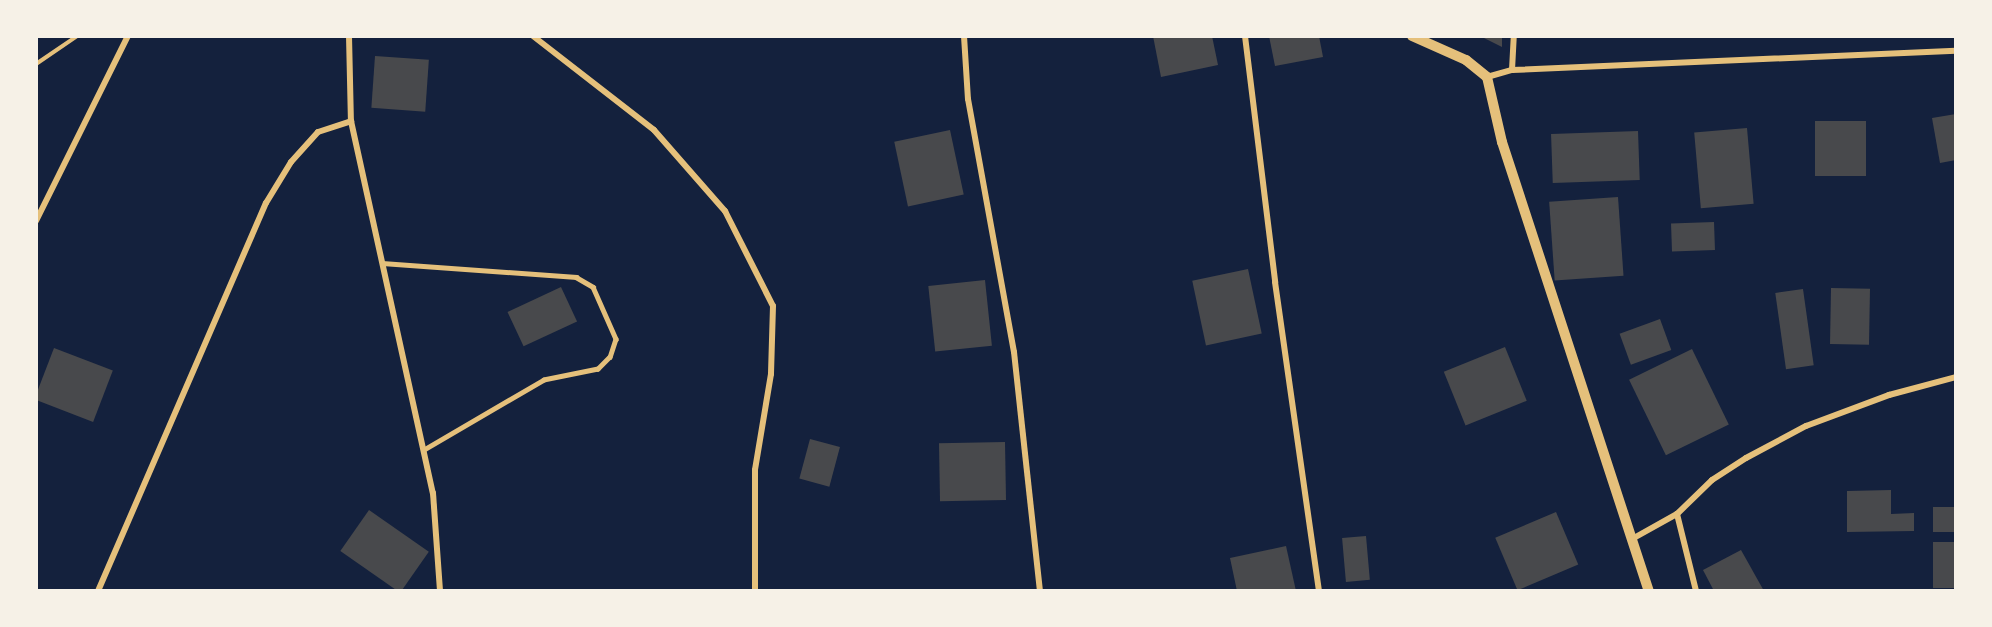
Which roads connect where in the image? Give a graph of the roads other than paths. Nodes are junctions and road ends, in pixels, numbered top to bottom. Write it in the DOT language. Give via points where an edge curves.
graph roads {
  1 [pos="128,36"];
  2 [pos="349,36"];
  3 [pos="533,36"];
  4 [pos="964,36"];
  5 [pos="1245,36"];
  6 [pos="1412,36"];
  7 [pos="1514,36"];
  8 [pos="1956,51"];
  9 [pos="1512,70"];
  10 [pos="1486,77"];
  11 [pos="351,121"];
  12 [pos="36,221"];
  13 [pos="382,263"];
  14 [pos="1956,377"];
  15 [pos="424,450"];
  16 [pos="1677,514"];
  17 [pos="1632,539"];
  18 [pos="98,591"];
  19 [pos="440,591"];
  20 [pos="755,591"];
  21 [pos="1040,591"];
  22 [pos="1319,591"];
  23 [pos="1649,591"];
  24 [pos="1696,591"];
  1 -- 12 [label="street"];
  2 -- 11 [label="street"];
  3 -- 20 [label="street" via="654,130 725,211 772,306 771,374 755,470"];
  4 -- 21 [label="street" via="968,99 1014,352"];
  5 -- 22 [label="street"];
  6 -- 10 [label="street" via="1466,60"];
  7 -- 9 [label="street"];
  8 -- 9 [label="street"];
  9 -- 10 [label="street"];
  10 -- 17 [label="street" via="1502,142"];
  11 -- 13 [label="street"];
  11 -- 18 [label="street" via="318,132 291,162 266,203"];
  13 -- 15 [label="street"];
  13 -- 15 [label="lane" via="576,277 593,287 616,339 610,357 598,369 544,380"];
  14 -- 16 [label="street" via="1889,395 1806,426 1712,480"];
  15 -- 19 [label="street" via="433,493"];
  16 -- 17 [label="street"];
  16 -- 24 [label="street"];
  17 -- 23 [label="street"];
}
